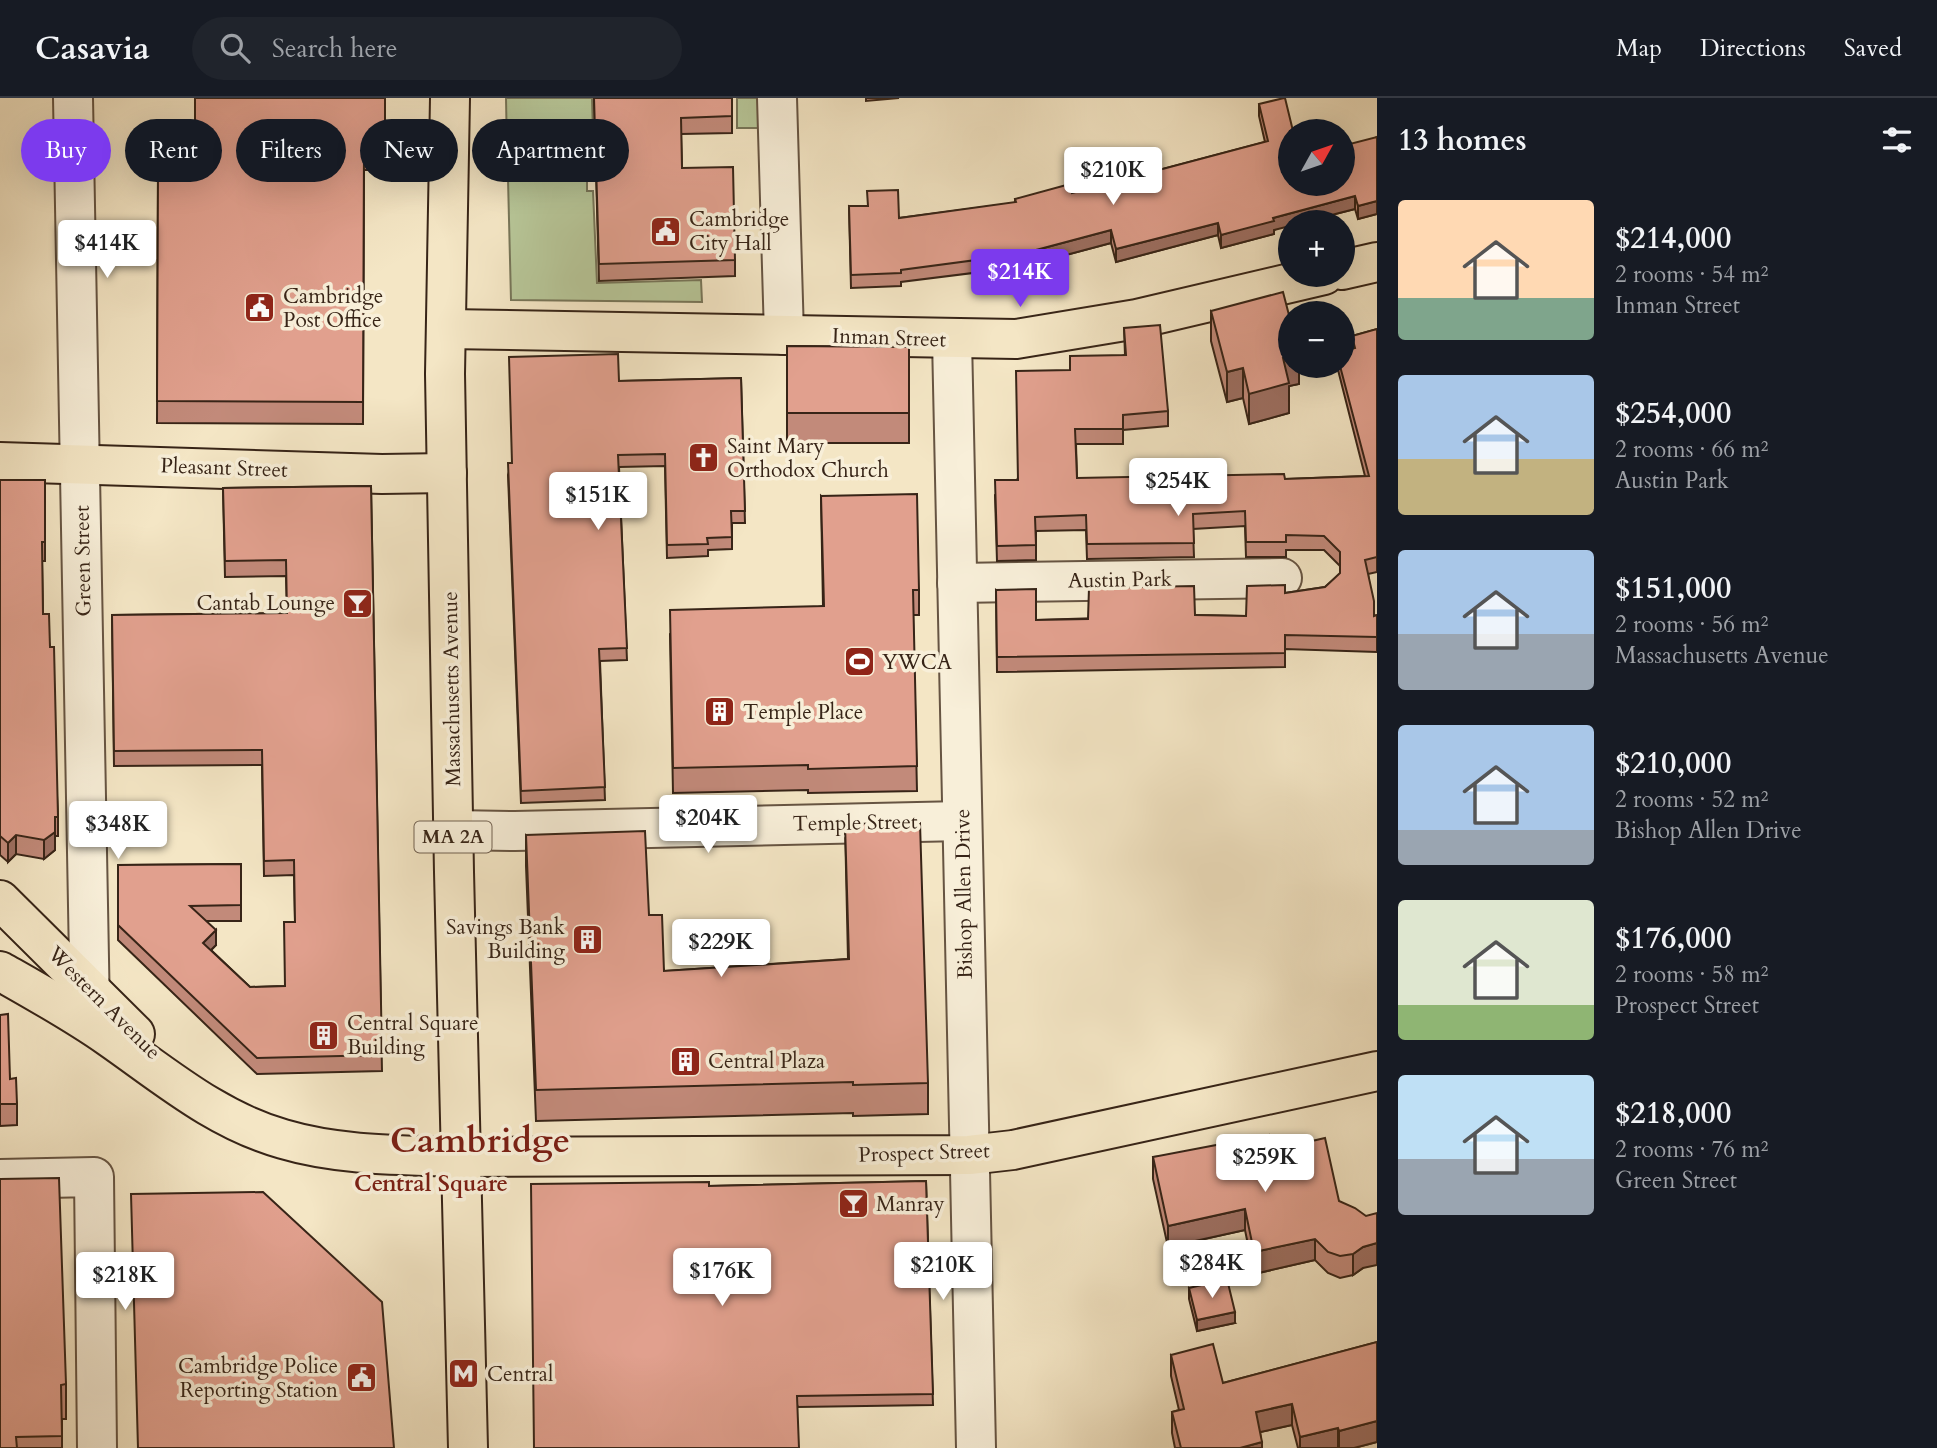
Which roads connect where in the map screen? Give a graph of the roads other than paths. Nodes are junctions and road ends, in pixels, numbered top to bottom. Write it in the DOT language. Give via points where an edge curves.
graph roads {
  1 [pos="73,98"];
  2 [pos="450,98"];
  3 [pos="777,98"];
  4 [pos="1377,262"];
  5 [pos="1355,267"];
  6 [pos="1278,286"];
  7 [pos="447,329"];
  8 [pos="784,335"];
  9 [pos="952,340"];
  10 [pos="0,462"];
  11 [pos="81,464"];
  12 [pos="447,473"];
  13 [pos="1282,578"];
  14 [pos="957,583"];
  15 [pos="962,821"];
  16 [pos="453,830"];
  17 [pos="0,900"];
  18 [pos="0,971"];
  19 [pos="90,1007"];
  20 [pos="1377,1071"];
  21 [pos="970,1155"];
  22 [pos="462,1157"];
  23 [pos="0,1179"];
  24 [pos="97,1448"];
  25 [pos="468,1448"];
  26 [pos="976,1448"];
  1 -- 11 [label="street, Green Street"];
  2 -- 7 [label="main road, Massachusetts Avenue / MA 2A"];
  3 -- 8 [label="street"];
  4 -- 5 [label="main road"];
  6 -- 9 [label="main road, Inman Street" via="1037,337"];
  7 -- 8 [label="main road, Inman Street"];
  7 -- 12 [label="main road, Massachusetts Avenue / MA 2A"];
  8 -- 9 [label="main road, Inman Street"];
  9 -- 14 [label="street, Bishop Allen Drive"];
  10 -- 11 [label="main road, Pleasant Street"];
  11 -- 12 [label="main road, Pleasant Street"];
  11 -- 19 [label="street, Green Street"];
  12 -- 16 [label="main road, Massachusetts Avenue / MA 2A"];
  13 -- 14 [label="street, Austin Park"];
  14 -- 15 [label="street, Bishop Allen Drive"];
  15 -- 16 [label="street, Temple Street"];
  15 -- 21 [label="street, Bishop Allen Drive"];
  16 -- 22 [label="main road, Massachusetts Avenue / MA 2A"];
  17 -- 19 [label="main road, Western Avenue"];
  18 -- 19 [label="main road"];
  19 -- 22 [label="main road, Prospect Street" via="208,1107 266,1134 301,1144"];
  20 -- 21 [label="main road, Prospect Street" via="1013,1150"];
  21 -- 22 [label="main road, Prospect Street"];
  21 -- 26 [label="street, Bishop Allen Drive"];
  22 -- 25 [label="main road, Massachusetts Avenue / MA 2A"];
  23 -- 24 [label="street" via="94,1177"];
}
